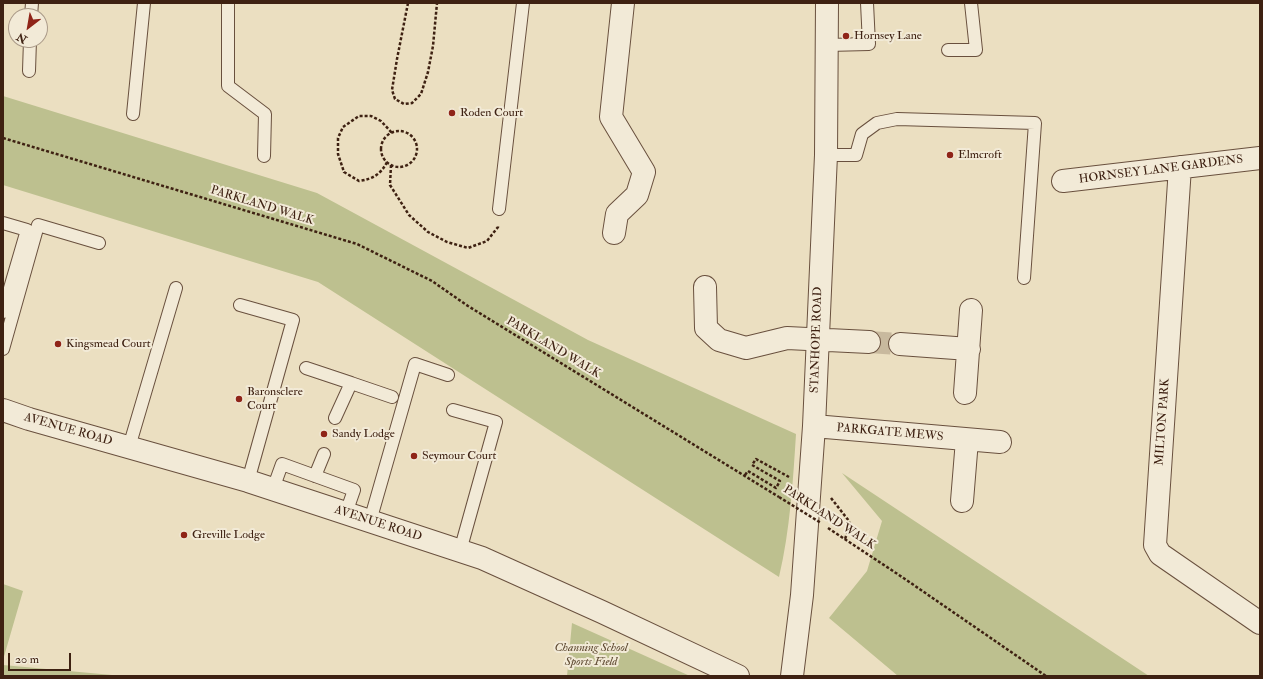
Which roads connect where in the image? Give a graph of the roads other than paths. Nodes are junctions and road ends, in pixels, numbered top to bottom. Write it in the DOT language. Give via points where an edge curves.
graph roads {
  1 [pos="144,3"];
  2 [pos="228,3"];
  3 [pos="523,3"];
  4 [pos="623,3"];
  5 [pos="827,3"];
  6 [pos="866,3"];
  7 [pos="971,3"];
  8 [pos="827,45"];
  9 [pos="30,48"];
  10 [pos="948,50"];
  11 [pos="29,70"];
  12 [pos="133,114"];
  13 [pos="826,155"];
  14 [pos="264,156"];
  15 [pos="1260,158"];
  16 [pos="1180,168"];
  17 [pos="1063,181"];
  18 [pos="499,209"];
  19 [pos="3,223"];
  20 [pos="614,233"];
  21 [pos="99,242"];
  22 [pos="1024,278"];
  23 [pos="705,287"];
  24 [pos="176,288"];
  25 [pos="240,305"];
  26 [pos="971,310"];
  27 [pos="3,312"];
  28 [pos="817,339"];
  29 [pos="869,342"];
  30 [pos="900,344"];
  31 [pos="3,349"];
  32 [pos="969,349"];
  33 [pos="306,368"];
  34 [pos="448,375"];
  35 [pos="351,383"];
  36 [pos="965,392"];
  37 [pos="392,397"];
  38 [pos="3,410"];
  39 [pos="453,410"];
  40 [pos="335,418"];
  41 [pos="814,426"];
  42 [pos="967,440"];
  43 [pos="1000,442"];
  44 [pos="129,447"];
  45 [pos="324,454"];
  46 [pos="315,476"];
  47 [pos="248,480"];
  48 [pos="273,489"];
  49 [pos="962,501"];
  50 [pos="346,513"];
  51 [pos="370,521"];
  52 [pos="460,551"];
  53 [pos="1260,623"];
  54 [pos="738,676"];
  55 [pos="792,676"];
  1 -- 12 [label="lane"];
  2 -- 14 [label="lane" via="228,86 265,114"];
  3 -- 18 [label="lane"];
  4 -- 20 [label="street" via="611,117 644,172 637,196 617,214"];
  5 -- 8 [label="street, STANHOPE ROAD"];
  6 -- 8 [label="lane" via="869,44"];
  7 -- 10 [label="lane" via="976,50"];
  8 -- 13 [label="street, STANHOPE ROAD"];
  9 -- 11 [label="lane"];
  13 -- 22 [label="lane" via="856,155 862,134 877,122 898,119 1035,123"];
  13 -- 28 [label="street, STANHOPE ROAD"];
  15 -- 16 [label="street, HORNSEY LANE GARDENS"];
  16 -- 17 [label="street, HORNSEY LANE GARDENS"];
  16 -- 53 [label="street, MILTON PARK" via="1155,546 1160,554"];
  19 -- 27 [label="lane" via="27,230"];
  21 -- 31 [label="lane" via="38,225"];
  23 -- 28 [label="street" via="706,328 719,340 746,348 787,338"];
  24 -- 44 [label="lane"];
  25 -- 47 [label="lane" via="293,320"];
  26 -- 32 [label="street"];
  28 -- 29 [label="street"];
  28 -- 41 [label="street, STANHOPE ROAD"];
  30 -- 32 [label="street"];
  32 -- 36 [label="street"];
  33 -- 35 [label="lane"];
  34 -- 51 [label="lane" via="415,364"];
  35 -- 37 [label="lane"];
  35 -- 40 [label="lane"];
  38 -- 44 [label="street, AVENUE ROAD"];
  39 -- 52 [label="lane" via="496,422"];
  41 -- 42 [label="street, PARKGATE MEWS"];
  41 -- 55 [label="street, STANHOPE ROAD" via="802,595"];
  42 -- 43 [label="street, PARKGATE MEWS"];
  42 -- 49 [label="street"];
  44 -- 47 [label="street, AVENUE ROAD"];
  45 -- 46 [label="lane"];
  46 -- 48 [label="lane" via="282,464"];
  46 -- 50 [label="lane" via="354,490"];
  47 -- 48 [label="street, AVENUE ROAD"];
  48 -- 50 [label="street, AVENUE ROAD"];
  50 -- 51 [label="street, AVENUE ROAD"];
  51 -- 52 [label="street, AVENUE ROAD"];
  52 -- 54 [label="street, AVENUE ROAD" via="482,558"];
}
